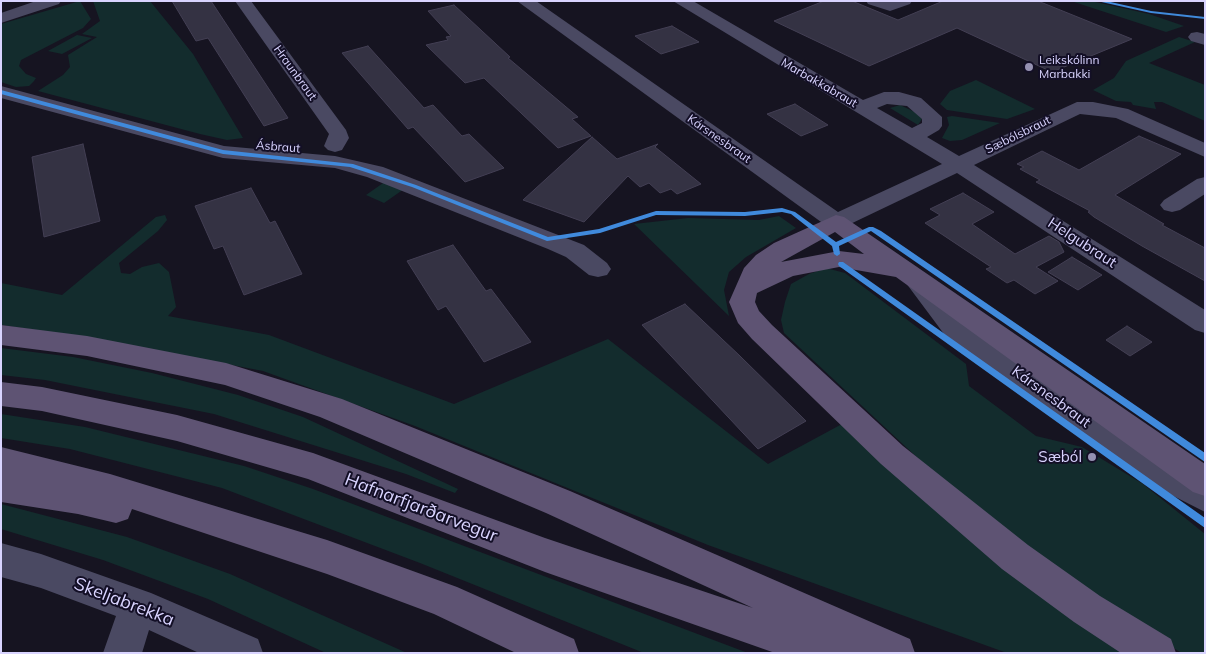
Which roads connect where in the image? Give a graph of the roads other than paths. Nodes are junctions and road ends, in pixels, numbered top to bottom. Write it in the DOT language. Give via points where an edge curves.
graph roads {
  1 [pos="53,1"];
  2 [pos="243,1"];
  3 [pos="525,1"];
  4 [pos="680,1"];
  5 [pos="874,1"];
  6 [pos="904,1"];
  7 [pos="1,18"];
  8 [pos="1,92"];
  9 [pos="862,108"];
  10 [pos="912,137"];
  11 [pos="335,146"];
  12 [pos="1205,151"];
  13 [pos="958,164"];
  14 [pos="1205,184"];
  15 [pos="1172,205"];
  16 [pos="836,222"];
  17 [pos="598,268"];
  18 [pos="913,276"];
  19 [pos="744,292"];
  20 [pos="1205,323"];
  21 [pos="1,335"];
  22 [pos="1,394"];
  23 [pos="1,461"];
  24 [pos="1205,482"];
  25 [pos="1,488"];
  26 [pos="1205,497"];
  27 [pos="327,557"];
  28 [pos="1,560"];
  29 [pos="138,606"];
  30 [pos="122,653"];
  31 [pos="244,653"];
  32 [pos="560,653"];
  33 [pos="831,653"];
  34 [pos="896,653"];
  35 [pos="1156,653"];
  1 -- 7 [label="street"];
  2 -- 11 [label="street, Hraunbraut" via="339,134"];
  3 -- 16 [label="street, Kársnesbraut"];
  4 -- 9 [label="street, Marbakkabraut"];
  5 -- 6 [label="street" via="890,6"];
  8 -- 17 [label="street, Ásbraut" via="223,152 335,162 375,172 576,251"];
  9 -- 10 [label="street, Marbakkabraut"];
  9 -- 10 [label="street" via="884,98 914,102 932,117 932,126"];
  10 -- 13 [label="street, Marbakkabraut"];
  12 -- 13 [label="street, Sæbólsbraut" via="1121,113 1085,108 1070,110"];
  13 -- 16 [label="street, Sæbólsbraut"];
  13 -- 20 [label="street, Helgubraut"];
  14 -- 15 [label="street"];
  16 -- 18 [label="main road, Kársnesbraut"];
  16 -- 19 [label="main road" via="765,262 753,274"];
  18 -- 19 [label="main road" via="874,263 839,259 786,269"];
  18 -- 24 [label="main road, Kársnesbraut"];
  18 -- 26 [label="street, Kársnesbraut" via="954,327 1147,467"];
  19 -- 35 [label="main road" via="742,302 748,316 762,332 892,455 1015,557"];
  21 -- 34 [label="main road" via="87,346 226,374 331,408 558,502"];
  22 -- 33 [label="main road, Hafnarfjarðarvegur" via="42,399 177,428 314,467 545,555"];
  23 -- 27 [label="main road" via="110,488"];
  25 -- 27 [label="main road" via="78,499"];
  27 -- 32 [label="main road" via="444,600"];
  28 -- 29 [label="street, Skeljabrekka" via="41,570"];
  29 -- 30 [label="street"];
  29 -- 31 [label="street, Skeljabrekka"];
}
